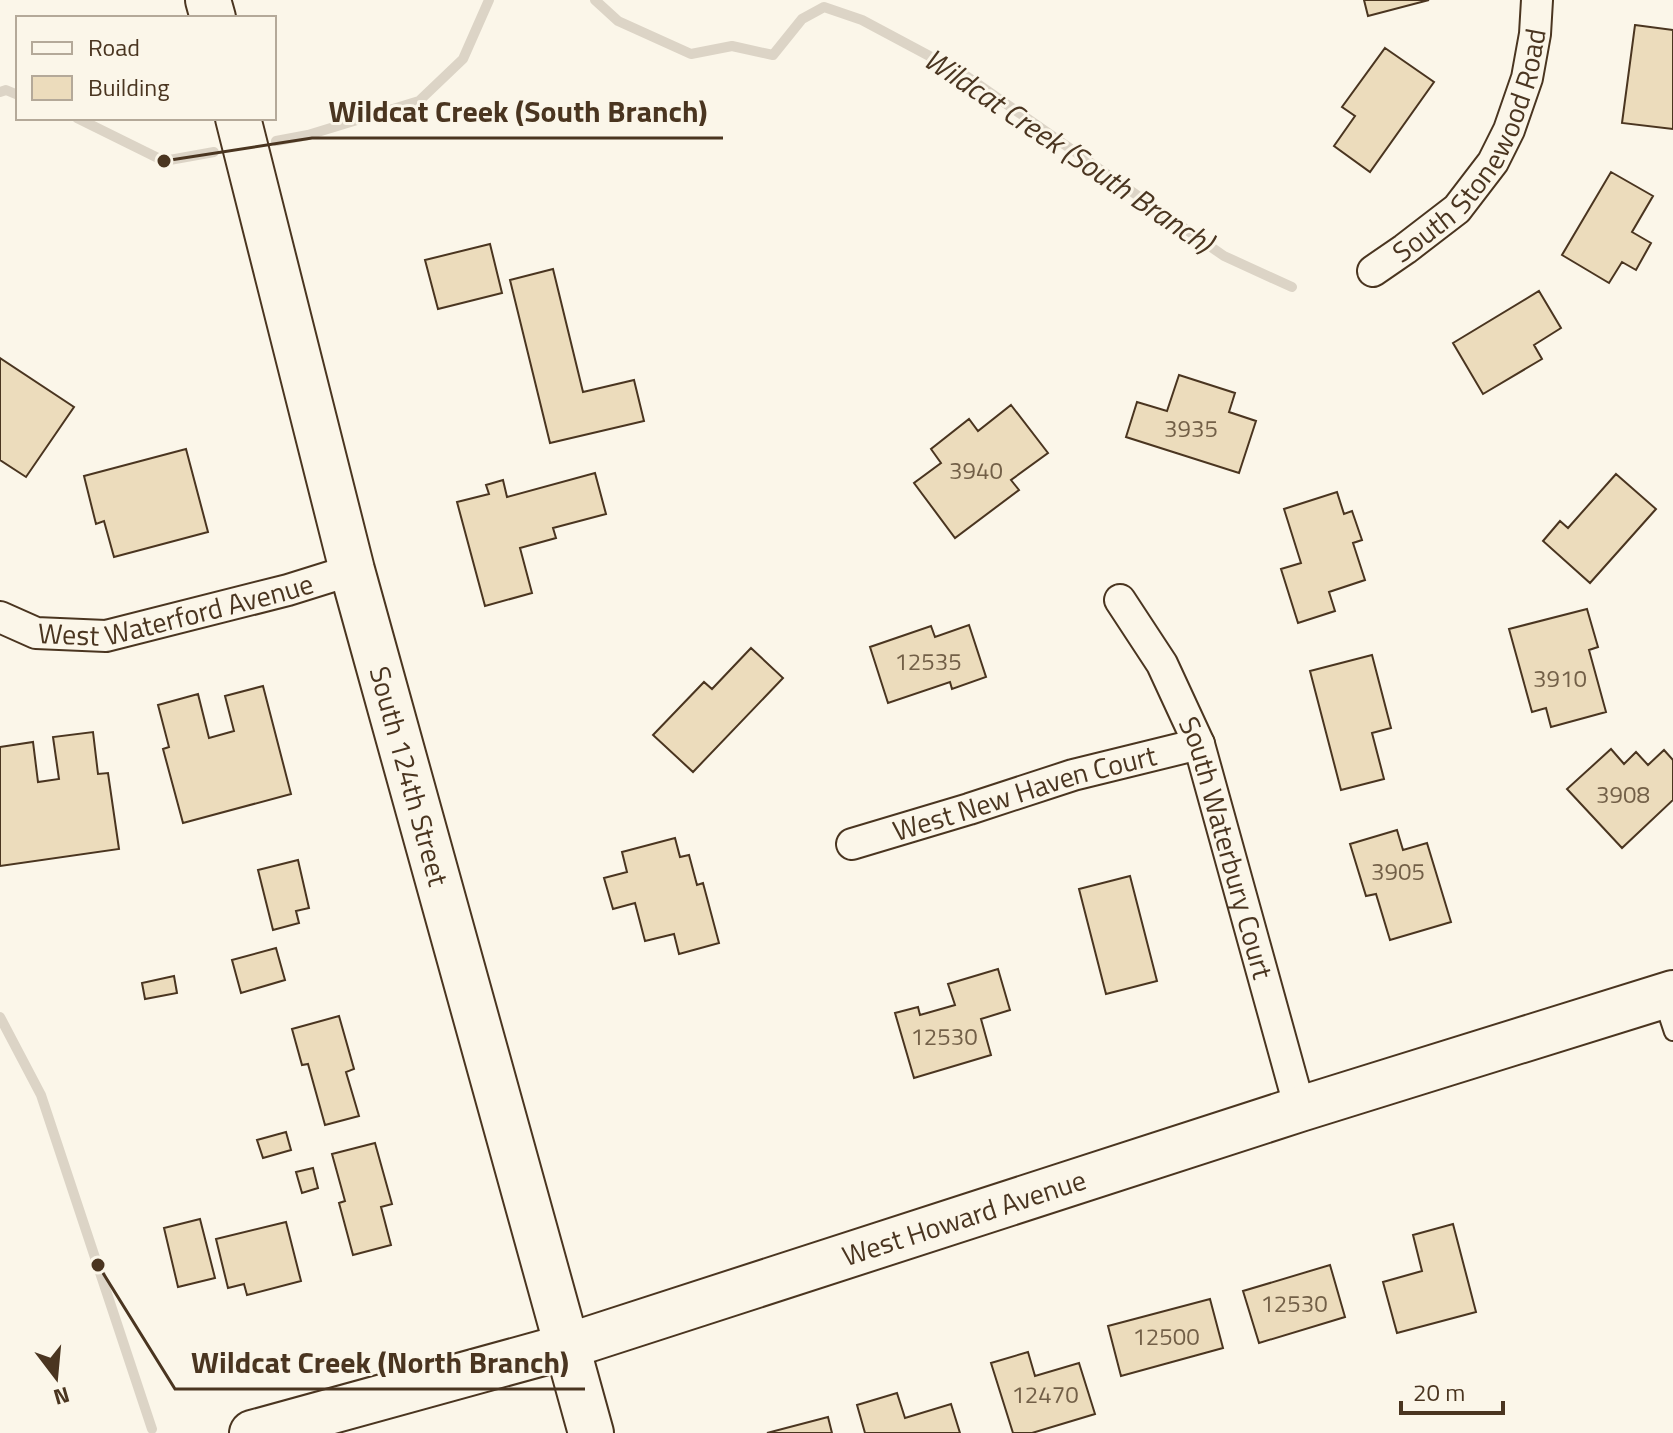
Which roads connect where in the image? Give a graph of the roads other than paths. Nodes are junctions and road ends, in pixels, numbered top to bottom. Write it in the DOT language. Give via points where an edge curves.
graph roads {
  1 [pos="1537,0"];
  2 [pos="239,120"];
  3 [pos="1373,271"];
  4 [pos="352,570"];
  5 [pos="1120,600"];
  6 [pos="0,617"];
  7 [pos="1199,744"];
  8 [pos="852,844"];
  9 [pos="1669,1007"];
  10 [pos="1300,1109"];
  11 [pos="568,1346"];
  12 [pos="252,1433"];
  13 [pos="591,1433"];
  1 -- 3 [label="street, South Stonewood Road" via="1527,78 1493,162 1457,209"];
  2 -- 4 [label="street, South 124th Street"];
  4 -- 6 [label="street, West Waterford Avenue" via="106,636 36,633"];
  4 -- 11 [label="street, South 124th Street"];
  5 -- 7 [label="street, South Waterbury Court" via="1162,664"];
  7 -- 8 [label="street, West New Haven Court" via="1073,775"];
  7 -- 10 [label="street, South Waterbury Court"];
  9 -- 10 [label="street, West Howard Avenue"];
  10 -- 11 [label="street, West Howard Avenue"];
  11 -- 12 [label="street, West Howard Avenue"];
  11 -- 13 [label="street, South 124th Street"];
}
